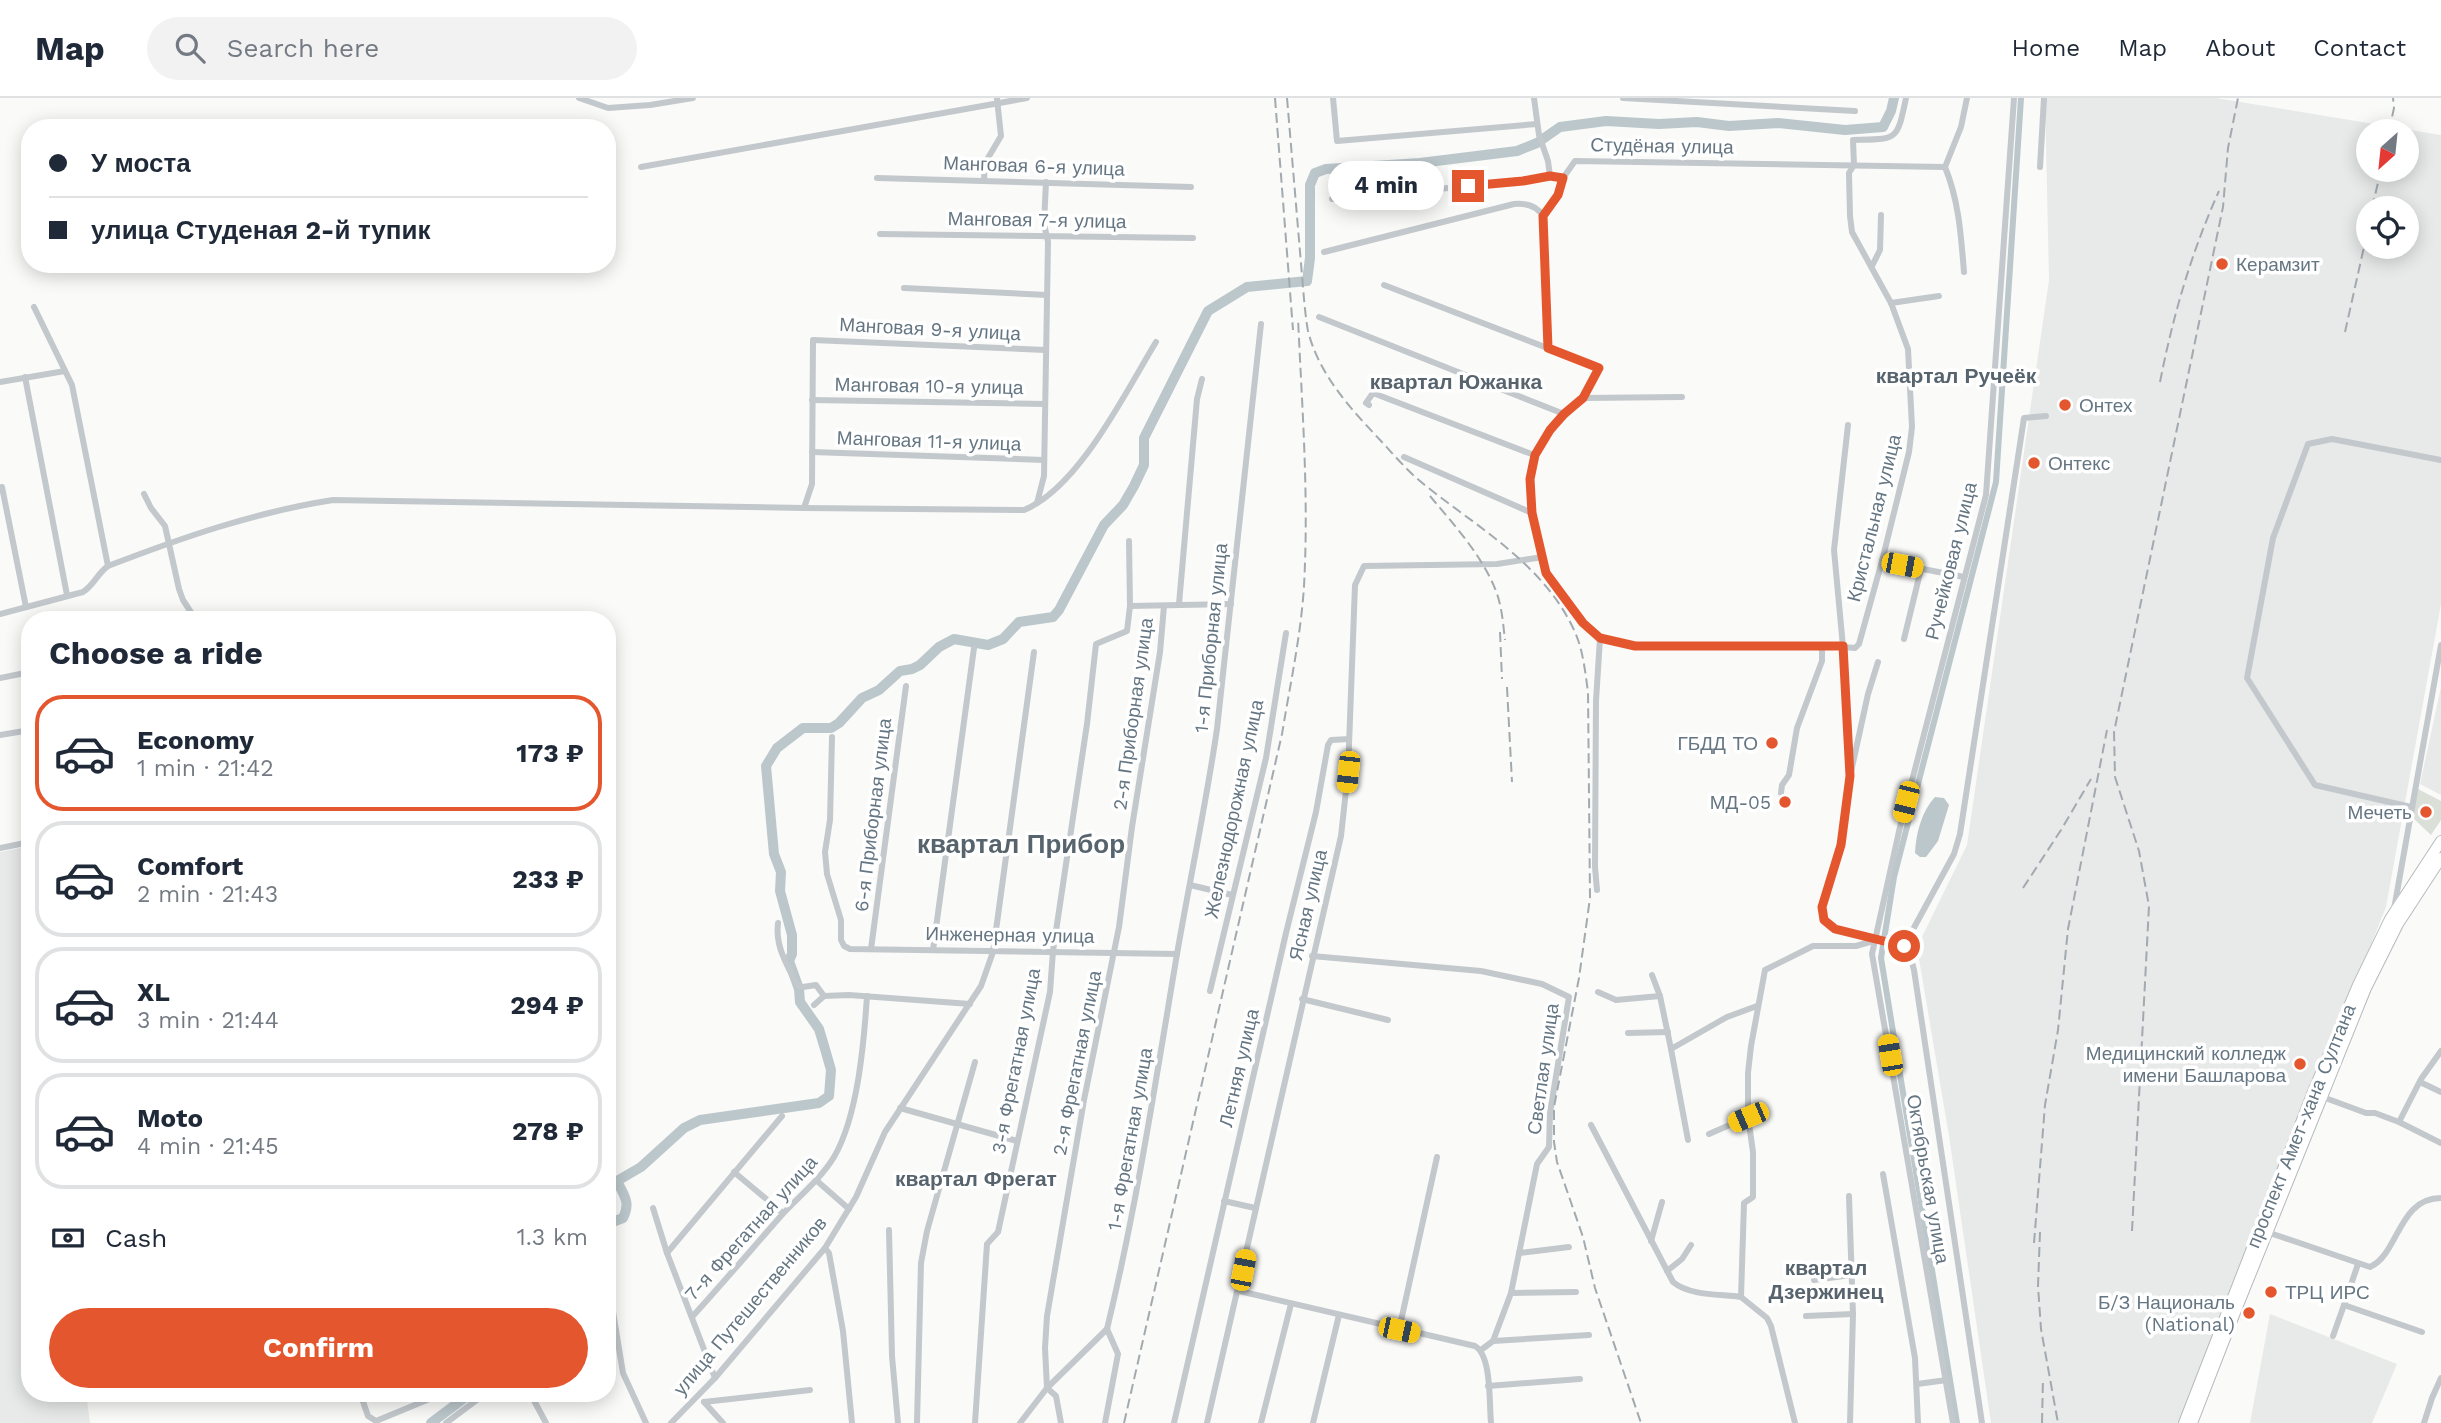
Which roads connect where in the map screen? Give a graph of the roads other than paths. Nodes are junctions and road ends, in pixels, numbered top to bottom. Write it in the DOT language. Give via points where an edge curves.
graph roads {
  1 [pos="579,98"];
  2 [pos="693,98"];
  3 [pos="1027,98"];
  4 [pos="1333,98"];
  5 [pos="1534,98"];
  6 [pos="1623,98"];
  7 [pos="1906,98"];
  8 [pos="1967,98"];
  9 [pos="2014,98"];
  10 [pos="2044,98"];
  11 [pos="997,100"];
  12 [pos="1855,111"];
  13 [pos="1537,124"];
  14 [pos="1854,165"];
  15 [pos="641,167"];
  16 [pos="1945,167"];
  17 [pos="2040,167"];
  18 [pos="1550,176"];
  19 [pos="877,178"];
  20 [pos="1563,178"];
  21 [pos="984,180"];
  22 [pos="1046,182"];
  23 [pos="1191,187"];
  24 [pos="1332,199"];
  25 [pos="1881,215"];
  26 [pos="1543,216"];
  27 [pos="880,234"];
  28 [pos="1048,236"];
  29 [pos="1193,239"];
  30 [pos="1324,252"];
  31 [pos="1872,267"];
  32 [pos="1964,272"];
  33 [pos="1384,285"];
  34 [pos="904,288"];
  35 [pos="1047,295"];
  36 [pos="1939,296"];
  37 [pos="1891,303"];
  38 [pos="34,307"];
  39 [pos="1319,317"];
  40 [pos="1261,324"];
  41 [pos="1156,342"];
  42 [pos="1548,348"];
  43 [pos="1046,350"];
  44 [pos="65,370"];
  45 [pos="25,377"];
  46 [pos="1202,379"];
  47 [pos="0,382"];
  48 [pos="1682,397"];
  49 [pos="1583,398"];
  50 [pos="812,400"];
  51 [pos="1045,404"];
  52 [pos="1369,405"];
  53 [pos="1564,414"];
  54 [pos="2046,416"];
  55 [pos="1848,425"];
  56 [pos="812,452"];
  57 [pos="1535,455"];
  58 [pos="1404,457"];
  59 [pos="1044,460"];
  60 [pos="2441,460"];
  61 [pos="2,487"];
  62 [pos="144,494"];
  63 [pos="1037,505"];
  64 [pos="804,508"];
  65 [pos="1532,513"];
  66 [pos="1129,541"];
  67 [pos="167,543"];
  68 [pos="1543,557"];
  69 [pos="1882,561"];
  70 [pos="108,566"];
  71 [pos="1921,569"];
  72 [pos="1964,577"];
  73 [pos="67,595"];
  74 [pos="1179,604"];
  75 [pos="1231,604"];
  76 [pos="1130,606"];
  77 [pos="1164,606"];
  78 [pos="26,607"];
  79 [pos="190,611"];
  80 [pos="0,614"];
  81 [pos="1286,634"];
  82 [pos="1600,638"];
  83 [pos="1904,639"];
  84 [pos="2441,645"];
  85 [pos="1843,646"];
  86 [pos="974,648"];
  87 [pos="1822,648"];
  88 [pos="1034,652"];
  89 [pos="1878,662"];
  90 [pos="21,674"];
  91 [pos="0,678"];
  92 [pos="906,686"];
  93 [pos="21,732"];
  94 [pos="0,735"];
  95 [pos="832,737"];
  96 [pos="1349,739"];
  97 [pos="1850,776"];
  98 [pos="1781,793"];
  99 [pos="2411,807"];
  100 [pos="2441,841"];
  101 [pos="21,844"];
  102 [pos="0,848"];
  103 [pos="2441,858"];
  104 [pos="1190,886"];
  105 [pos="1597,890"];
  106 [pos="1232,895"];
  107 [pos="2395,912"];
  108 [pos="778,923"];
  109 [pos="2398,924"];
  110 [pos="1875,941"];
  111 [pos="1904,946"];
  112 [pos="871,949"];
  113 [pos="933,950"];
  114 [pos="1053,951"];
  115 [pos="993,952"];
  116 [pos="1114,952"];
  117 [pos="1177,954"];
  118 [pos="1312,956"];
  119 [pos="1652,975"];
  120 [pos="1210,991"];
  121 [pos="1598,992"];
  122 [pos="824,996"];
  123 [pos="867,996"];
  124 [pos="1660,996"];
  125 [pos="1302,999"];
  126 [pos="970,1004"];
  127 [pos="814,1005"];
  128 [pos="1757,1006"];
  129 [pos="1388,1020"];
  130 [pos="1668,1032"];
  131 [pos="1628,1033"];
  132 [pos="1671,1049"];
  133 [pos="2441,1051"];
  134 [pos="975,1062"];
  135 [pos="2420,1082"];
  136 [pos="2441,1092"];
  137 [pos="2317,1094"];
  138 [pos="900,1108"];
  139 [pos="782,1116"];
  140 [pos="1748,1117"];
  141 [pos="2399,1122"];
  142 [pos="957,1125"];
  143 [pos="1591,1125"];
  144 [pos="1709,1134"];
  145 [pos="1688,1140"];
  146 [pos="1017,1142"];
  147 [pos="2441,1143"];
  148 [pos="1437,1157"];
  149 [pos="734,1172"];
  150 [pos="1883,1174"];
  151 [pos="816,1181"];
  152 [pos="1849,1196"];
  153 [pos="2441,1198"];
  154 [pos="1224,1201"];
  155 [pos="1662,1202"];
  156 [pos="653,1208"];
  157 [pos="1255,1208"];
  158 [pos="849,1209"];
  159 [pos="783,1213"];
  160 [pos="889,1230"];
  161 [pos="2266,1231"];
  162 [pos="1651,1241"];
  163 [pos="1691,1245"];
  164 [pos="1569,1247"];
  165 [pos="825,1248"];
  166 [pos="667,1253"];
  167 [pos="1519,1253"];
  168 [pos="2358,1264"];
  169 [pos="1667,1272"];
  170 [pos="1851,1275"];
  171 [pos="1814,1280"];
  172 [pos="1239,1291"];
  173 [pos="1576,1292"];
  174 [pos="1511,1293"];
  175 [pos="1741,1297"];
  176 [pos="1291,1304"];
  177 [pos="2344,1305"];
  178 [pos="1853,1314"];
  179 [pos="1339,1315"];
  180 [pos="1806,1316"];
  181 [pos="692,1317"];
  182 [pos="1107,1329"];
  183 [pos="616,1330"];
  184 [pos="1399,1330"];
  185 [pos="2422,1332"];
  186 [pos="1589,1335"];
  187 [pos="2333,1336"];
  188 [pos="1493,1342"];
  189 [pos="1481,1350"];
  190 [pos="715,1378"];
  191 [pos="2441,1378"];
  192 [pos="1580,1379"];
  193 [pos="1947,1380"];
  194 [pos="1917,1384"];
  195 [pos="1488,1386"];
  196 [pos="1046,1388"];
  197 [pos="810,1390"];
  198 [pos="699,1395"];
  199 [pos="363,1402"];
  200 [pos="421,1402"];
  201 [pos="474,1402"];
  202 [pos="535,1402"];
  203 [pos="704,1402"];
  204 [pos="446,1423"];
  205 [pos="546,1423"];
  206 [pos="646,1423"];
  207 [pos="671,1423"];
  208 [pos="723,1423"];
  209 [pos="852,1423"];
  210 [pos="898,1423"];
  211 [pos="917,1423"];
  212 [pos="975,1423"];
  213 [pos="1020,1423"];
  214 [pos="1061,1423"];
  215 [pos="1105,1423"];
  216 [pos="1174,1423"];
  217 [pos="1207,1423"];
  218 [pos="1261,1423"];
  219 [pos="1313,1423"];
  220 [pos="1491,1423"];
  221 [pos="1795,1423"];
  222 [pos="1850,1423"];
  223 [pos="1918,1423"];
  224 [pos="1953,1423"];
  225 [pos="1982,1423"];
  226 [pos="2184,1423"];
  227 [pos="2192,1423"];
  228 [pos="2424,1423"];
  1 -- 2 [label="street" via="608,108"];
  3 -- 11 [label="street"];
  4 -- 13 [label="street" via="1337,141"];
  5 -- 13 [label="street"];
  6 -- 12 [label="street"];
  7 -- 14 [label="street, Кристальная улица" via="1895,135 1853,141"];
  8 -- 16 [label="street"];
  9 -- 72 [label="street, Ручейковая улица" via="1986,495"];
  10 -- 17 [label="street"];
  11 -- 15 [label="street"];
  11 -- 21 [label="street" via="1001,136 985,163"];
  13 -- 18 [label="street"];
  14 -- 16 [label="street, Студёная улица"];
  14 -- 20 [label="street, Студёная улица" via="1575,161"];
  14 -- 31 [label="street, Кристальная улица" via="1849,173 1852,232"];
  16 -- 32 [label="street" via="1959,215"];
  18 -- 20 [label="street"];
  18 -- 24 [label="street"];
  19 -- 21 [label="street, Манговая 6-я улица"];
  20 -- 26 [label="street"];
  21 -- 22 [label="street, Манговая 6-я улица"];
  22 -- 23 [label="street, Манговая 6-я улица"];
  22 -- 28 [label="street" via="1044,224"];
  25 -- 31 [label="street" via="1881,250"];
  26 -- 30 [label="street" via="1533,206 1514,204"];
  26 -- 42 [label="street"];
  27 -- 28 [label="street, Манговая 7-я улица"];
  28 -- 29 [label="street, Манговая 7-я улица"];
  28 -- 35 [label="street"];
  31 -- 37 [label="street, Кристальная улица"];
  33 -- 42 [label="street"];
  34 -- 35 [label="street"];
  35 -- 43 [label="street"];
  36 -- 37 [label="street"];
  37 -- 69 [label="street, Кристальная улица" via="1908,349 1912,427"];
  38 -- 44 [label="street"];
  39 -- 53 [label="street"];
  40 -- 75 [label="street, 1-я Приборная улица"];
  41 -- 63 [label="street" via="1071,473"];
  42 -- 49 [label="street" via="1599,368"];
  43 -- 50 [label="street, Манговая 9-я улица" via="813,340"];
  43 -- 51 [label="street"];
  44 -- 45 [label="street"];
  44 -- 70 [label="street" via="72,385"];
  45 -- 47 [label="street"];
  45 -- 73 [label="street"];
  46 -- 74 [label="street, 2-я Приборная улица"];
  48 -- 49 [label="street"];
  49 -- 53 [label="street"];
  50 -- 51 [label="street, Манговая 10-я улица"];
  50 -- 56 [label="street"];
  51 -- 59 [label="street"];
  52 -- 57 [label="street" via="1373,393"];
  53 -- 57 [label="street"];
  54 -- 111 [label="street" via="2024,418 1960,834 1954,854"];
  55 -- 85 [label="street" via="1834,550"];
  56 -- 59 [label="street, Манговая 11-я улица"];
  56 -- 64 [label="street" via="812,484"];
  57 -- 65 [label="street" via="1530,479"];
  58 -- 65 [label="street"];
  59 -- 63 [label="street"];
  60 -- 99 [label="street" via="2333,439 2308,444 2273,538 2247,678 2315,785"];
  61 -- 78 [label="street"];
  62 -- 67 [label="street" via="164,526"];
  63 -- 64 [label="street" via="1024,510"];
  64 -- 67 [label="street" via="333,500 262,514"];
  65 -- 68 [label="street"];
  66 -- 76 [label="street"];
  67 -- 70 [label="street"];
  67 -- 79 [label="street" via="178,589"];
  68 -- 82 [label="street" via="1546,573"];
  68 -- 96 [label="street, Ясная улица" via="1482,565 1364,566 1355,585"];
  69 -- 71 [label="street"];
  69 -- 85 [label="street, Кристальная улица" via="1859,644 1855,649"];
  70 -- 73 [label="street" via="92,586"];
  71 -- 72 [label="street"];
  71 -- 83 [label="street"];
  72 -- 110 [label="street, Ручейковая улица"];
  73 -- 78 [label="street"];
  74 -- 75 [label="street"];
  74 -- 77 [label="street"];
  75 -- 104 [label="street, 1-я Приборная улица" via="1215,743"];
  76 -- 77 [label="street"];
  76 -- 114 [label="street, 3-я Фрегатная улица" via="1128,631 1096,644"];
  77 -- 116 [label="street, 2-я Приборная улица"];
  78 -- 80 [label="street"];
  81 -- 106 [label="street, Железнодорожная улица" via="1266,758"];
  82 -- 87 [label="street" via="1635,646"];
  82 -- 105 [label="street" via="1595,715"];
  84 -- 99 [label="street"];
  85 -- 87 [label="street"];
  85 -- 97 [label="street"];
  86 -- 113 [label="street"];
  87 -- 98 [label="street" via="1822,661 1797,728"];
  88 -- 115 [label="street, улица Путешественников"];
  89 -- 97 [label="street"];
  90 -- 91 [label="street"];
  92 -- 112 [label="street, 6-я Приборная улица"];
  93 -- 94 [label="street"];
  95 -- 112 [label="street, Инженерная улица" via="827,874 844,946"];
  96 -- 118 [label="street, Ясная улица" via="1341,836"];
  96 -- 154 [label="street, Летняя улица" via="1336,738 1328,745"];
  97 -- 110 [label="street" via="1841,845 1822,907 1824,920 1835,929"];
  99 -- 107 [label="street"];
  100 -- 107 [label="main road, проспект Амет-хана Султана"];
  101 -- 102 [label="street"];
  103 -- 109 [label="main road"];
  104 -- 106 [label="street"];
  104 -- 117 [label="street, 1-я Приборная улица"];
  106 -- 120 [label="street, Железнодорожная улица"];
  107 -- 109 [label="street"];
  107 -- 137 [label="main road, проспект Амет-хана Султана" via="2358,985"];
  108 -- 122 [label="street" via="780,950 797,985 816,985"];
  109 -- 137 [label="main road"];
  110 -- 111 [label="street"];
  110 -- 128 [label="street" via="1813,946 1769,966 1762,976"];
  110 -- 193 [label="street, Октябрьская улица" via="1872,954"];
  111 -- 225 [label="street" via="1914,970"];
  112 -- 113 [label="street, Инженерная улица"];
  113 -- 115 [label="street, Инженерная улица"];
  114 -- 115 [label="street, Инженерная улица"];
  114 -- 116 [label="street, Инженерная улица"];
  114 -- 146 [label="street, 3-я Фрегатная улица" via="1050,992"];
  115 -- 126 [label="street, улица Путешественников"];
  116 -- 117 [label="street, Инженерная улица"];
  116 -- 196 [label="street, 2-я Фрегатная улица" via="1047,1316"];
  117 -- 182 [label="street, 1-я Фрегатная улица" via="1136,1195"];
  118 -- 125 [label="street, Ясная улица"];
  118 -- 167 [label="street, Светлая улица" via="1481,971 1542,984 1569,997 1550,1113 1549,1147 1537,1164"];
  119 -- 124 [label="street"];
  121 -- 124 [label="street" via="1616,1000"];
  122 -- 123 [label="street"];
  122 -- 127 [label="street"];
  123 -- 126 [label="street"];
  123 -- 151 [label="street, 7-я Фрегатная улица" via="859,1077 843,1138"];
  124 -- 130 [label="street"];
  125 -- 129 [label="street"];
  125 -- 157 [label="street, Ясная улица"];
  126 -- 138 [label="street, улица Путешественников"];
  128 -- 132 [label="street" via="1727,1017"];
  128 -- 140 [label="street" via="1748,1073"];
  130 -- 131 [label="street"];
  130 -- 132 [label="street"];
  132 -- 145 [label="street"];
  133 -- 135 [label="street"];
  134 -- 142 [label="street"];
  135 -- 136 [label="street"];
  135 -- 141 [label="street"];
  137 -- 141 [label="street"];
  137 -- 161 [label="main road, проспект Амет-хана Султана"];
  138 -- 142 [label="street"];
  138 -- 158 [label="street, улица Путешественников"];
  139 -- 149 [label="street"];
  140 -- 144 [label="street"];
  140 -- 175 [label="street" via="1754,1175 1753,1197 1744,1203"];
  141 -- 147 [label="street"];
  142 -- 146 [label="street"];
  142 -- 211 [label="street" via="921,1263"];
  143 -- 162 [label="street"];
  146 -- 212 [label="street, 3-я Фрегатная улица" via="998,1231 987,1244"];
  148 -- 184 [label="street"];
  149 -- 159 [label="street"];
  149 -- 166 [label="street"];
  150 -- 194 [label="street"];
  151 -- 158 [label="street"];
  151 -- 159 [label="street, 7-я Фрегатная улица"];
  152 -- 170 [label="street"];
  153 -- 168 [label="street" via="2429,1198 2409,1213 2374,1266"];
  154 -- 157 [label="street"];
  154 -- 216 [label="street, Летняя улица"];
  155 -- 162 [label="street"];
  156 -- 166 [label="street"];
  157 -- 172 [label="street, Ясная улица"];
  158 -- 165 [label="street, улица Путешественников"];
  159 -- 181 [label="street, 7-я Фрегатная улица"];
  160 -- 210 [label="street"];
  161 -- 168 [label="street"];
  161 -- 226 [label="main road, проспект Амет-хана Султана"];
  161 -- 227 [label="main road"];
  162 -- 169 [label="street"];
  163 -- 169 [label="street"];
  164 -- 167 [label="street"];
  165 -- 190 [label="street, улица Путешественников"];
  165 -- 209 [label="street" via="843,1331"];
  166 -- 181 [label="street"];
  167 -- 174 [label="street, Светлая улица"];
  168 -- 177 [label="street"];
  169 -- 175 [label="street" via="1681,1288"];
  170 -- 171 [label="street"];
  170 -- 178 [label="street"];
  172 -- 176 [label="street"];
  172 -- 217 [label="street, Ясная улица"];
  173 -- 174 [label="street"];
  174 -- 188 [label="street, Светлая улица"];
  175 -- 221 [label="street" via="1771,1326"];
  176 -- 179 [label="street"];
  176 -- 218 [label="street"];
  177 -- 185 [label="street"];
  177 -- 187 [label="street"];
  178 -- 180 [label="street"];
  178 -- 222 [label="street"];
  179 -- 184 [label="street"];
  179 -- 219 [label="street"];
  181 -- 190 [label="street"];
  182 -- 196 [label="street"];
  182 -- 215 [label="street" via="1118,1354"];
  183 -- 206 [label="street" via="623,1373"];
  184 -- 189 [label="street"];
  186 -- 188 [label="street"];
  188 -- 189 [label="street"];
  189 -- 195 [label="street"];
  190 -- 198 [label="street, улица Путешественников"];
  191 -- 228 [label="street"];
  192 -- 195 [label="street"];
  193 -- 194 [label="street"];
  193 -- 224 [label="street, Октябрьская улица"];
  194 -- 223 [label="street"];
  195 -- 220 [label="street"];
  196 -- 213 [label="street"];
  196 -- 214 [label="street" via="1056,1396"];
  197 -- 203 [label="street"];
  198 -- 203 [label="street"];
  198 -- 207 [label="street, улица Путешественников"];
  199 -- 200 [label="street" via="368,1416 376,1421"];
  201 -- 204 [label="street"];
  202 -- 205 [label="street"];
  203 -- 208 [label="street"];
}
